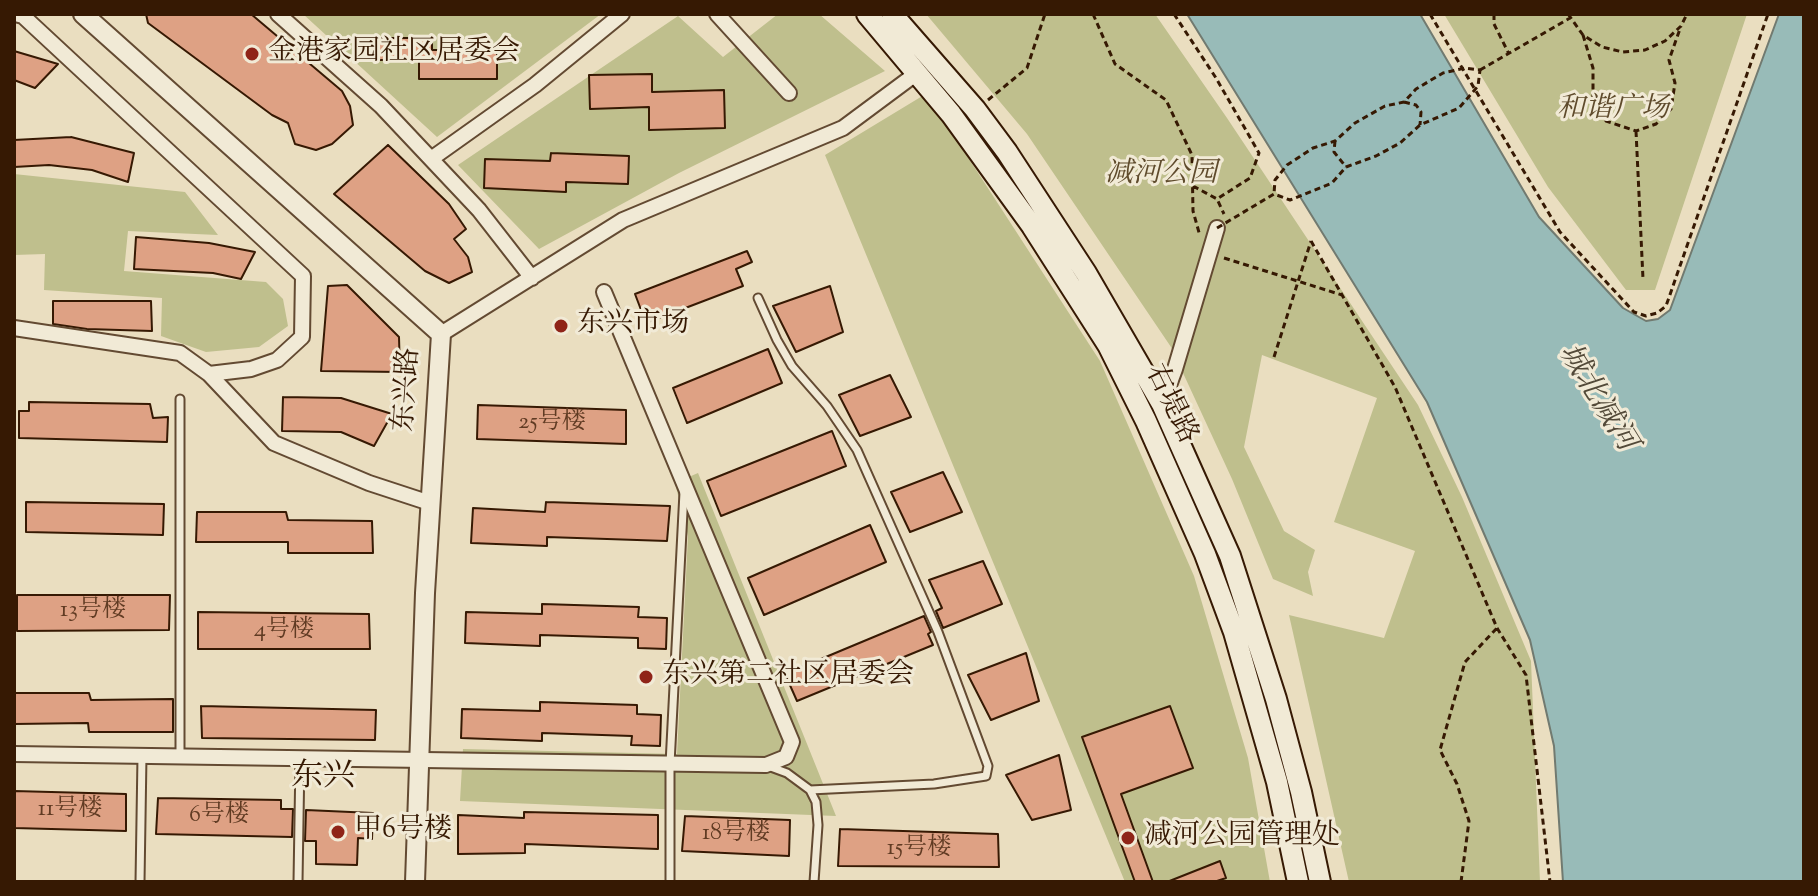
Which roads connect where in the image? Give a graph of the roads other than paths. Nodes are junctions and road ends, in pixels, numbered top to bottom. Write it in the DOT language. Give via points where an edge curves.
graph roads {
  1 [pos="15,14"];
  2 [pos="83,14"];
  3 [pos="278,14"];
  4 [pos="622,14"];
  5 [pos="717,14"];
  6 [pos="867,14"];
  7 [pos="892,14"];
  8 [pos="917,73"];
  9 [pos="789,93"];
  10 [pos="431,159"];
  11 [pos="1222,225"];
  12 [pos="532,278"];
  13 [pos="604,292"];
  14 [pos="758,298"];
  15 [pos="14,328"];
  16 [pos="441,334"];
  17 [pos="209,374"];
  18 [pos="180,399"];
  19 [pos="1162,404"];
  20 [pos="685,485"];
  21 [pos="430,503"];
  22 [pos="14,754"];
  23 [pos="142,756"];
  24 [pos="180,756"];
  25 [pos="300,758"];
  26 [pos="419,761"];
  27 [pos="670,764"];
  28 [pos="766,765"];
  29 [pos="810,790"];
  30 [pos="140,882"];
  31 [pos="298,882"];
  32 [pos="415,882"];
  33 [pos="670,882"];
  34 [pos="814,882"];
  35 [pos="1298,882"];
  36 [pos="1320,882"];
  1 -- 17 [label="street" via="303,276 302,337 277,360"];
  2 -- 16 [label="street, 东兴路"];
  3 -- 10 [label="street" via="381,106"];
  4 -- 10 [label="street"];
  5 -- 9 [label="street"];
  6 -- 8 [label="main road, 右堤路"];
  7 -- 19 [label="main road, 右堤路" via="1007,152"];
  8 -- 12 [label="street" via="843,128 623,220"];
  8 -- 35 [label="main road, 右堤路" via="989,164 1066,278 1108,345 1171,473 1256,704"];
  10 -- 12 [label="street"];
  11 -- 19 [label="street"];
  12 -- 16 [label="street"];
  13 -- 20 [label="street"];
  14 -- 29 [label="lane" via="792,366 857,450 938,632 988,766 986,776 934,784"];
  15 -- 17 [label="street" via="180,353"];
  16 -- 21 [label="street, 东兴路"];
  17 -- 21 [label="street" via="274,443"];
  18 -- 24 [label="lane"];
  19 -- 36 [label="main road, 右堤路" via="1230,556 1276,699"];
  20 -- 27 [label="lane"];
  20 -- 28 [label="street" via="792,742 786,757"];
  21 -- 26 [label="street, 东兴路"];
  22 -- 23 [label="street"];
  23 -- 24 [label="street"];
  23 -- 30 [label="lane"];
  24 -- 25 [label="street"];
  25 -- 26 [label="street"];
  25 -- 31 [label="lane"];
  26 -- 27 [label="street"];
  26 -- 32 [label="street, 东兴路"];
  27 -- 28 [label="street"];
  27 -- 33 [label="lane"];
  28 -- 29 [label="lane"];
  29 -- 34 [label="lane" via="818,825"];
}
